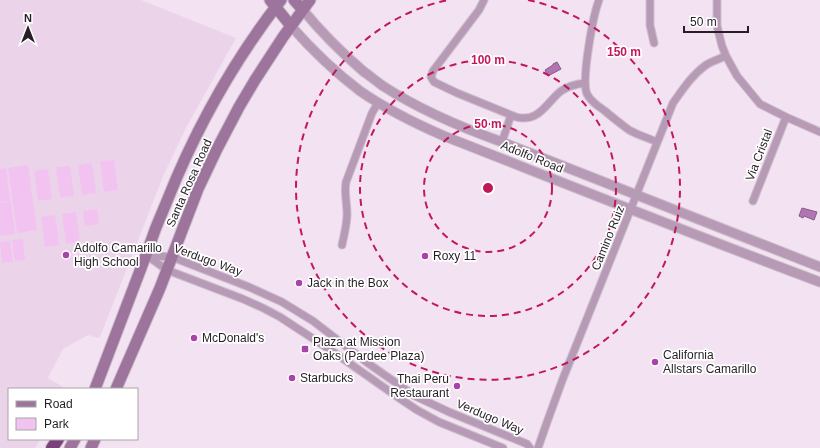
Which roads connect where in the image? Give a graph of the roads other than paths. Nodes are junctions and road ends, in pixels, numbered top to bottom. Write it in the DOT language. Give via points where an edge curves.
graph roads {
  1 [pos="294,0"];
  2 [pos="310,0"];
  3 [pos="484,0"];
  4 [pos="599,0"];
  5 [pos="650,0"];
  6 [pos="717,0"];
  7 [pos="275,2"];
  8 [pos="303,10"];
  9 [pos="291,26"];
  10 [pos="654,44"];
  11 [pos="726,56"];
  12 [pos="585,83"];
  13 [pos="378,103"];
  14 [pos="511,115"];
  15 [pos="786,117"];
  16 [pos="820,132"];
  17 [pos="502,142"];
  18 [pos="657,142"];
  19 [pos="637,196"];
  20 [pos="753,201"];
  21 [pos="631,210"];
  22 [pos="342,245"];
  23 [pos="146,255"];
  24 [pos="172,257"];
  25 [pos="820,267"];
  26 [pos="167,270"];
  27 [pos="820,282"];
  28 [pos="95,388"];
  29 [pos="116,388"];
  30 [pos="503,448"];
  31 [pos="530,448"];
  32 [pos="538,448"];
  1 -- 8 [label="main road, Adolfo Road"];
  2 -- 8 [label="main road, Santa Rosa Road"];
  3 -- 14 [label="street" via="433,71 432,79 454,92"];
  4 -- 12 [label="street" via="589,46"];
  5 -- 10 [label="street" via="650,25"];
  6 -- 11 [label="street" via="718,26"];
  7 -- 9 [label="main road, Adolfo Road"];
  7 -- 23 [label="main road, Santa Rosa Road" via="235,64 199,129"];
  8 -- 9 [label="main road, Santa Rosa Road"];
  8 -- 17 [label="street, Adolfo Road" via="336,47 383,86 442,118"];
  9 -- 13 [label="street, Adolfo Road" via="321,58"];
  9 -- 24 [label="main road, Santa Rosa Road" via="255,80 217,149 198,188"];
  11 -- 15 [label="street" via="737,76 760,104"];
  11 -- 18 [label="street, Camino Ruiz" via="707,65 691,79 673,103"];
  12 -- 14 [label="street" via="570,86 562,91 536,115 522,118"];
  12 -- 18 [label="street" via="588,95 596,105 630,130"];
  13 -- 21 [label="street, Adolfo Road" via="429,130"];
  13 -- 22 [label="street" via="346,182 347,221"];
  14 -- 17 [label="street"];
  15 -- 16 [label="street"];
  15 -- 20 [label="street, Via Cristal"];
  17 -- 19 [label="street, Adolfo Road"];
  18 -- 19 [label="street, Camino Ruiz"];
  19 -- 21 [label="street, Camino Ruiz"];
  19 -- 25 [label="street, Adolfo Road"];
  21 -- 27 [label="street, Adolfo Road"];
  21 -- 32 [label="street, Camino Ruiz"];
  23 -- 24 [label="street, Verdugo Way"];
  23 -- 26 [label="street, Verdugo Way"];
  23 -- 28 [label="main road, Santa Rosa Road"];
  24 -- 26 [label="main road, Santa Rosa Road"];
  24 -- 31 [label="street, Verdugo Way" via="282,302 314,321 415,396 527,444"];
  26 -- 29 [label="main road, Santa Rosa Road"];
  26 -- 30 [label="street, Verdugo Way" via="243,299 280,317 417,410 439,422"];
}
